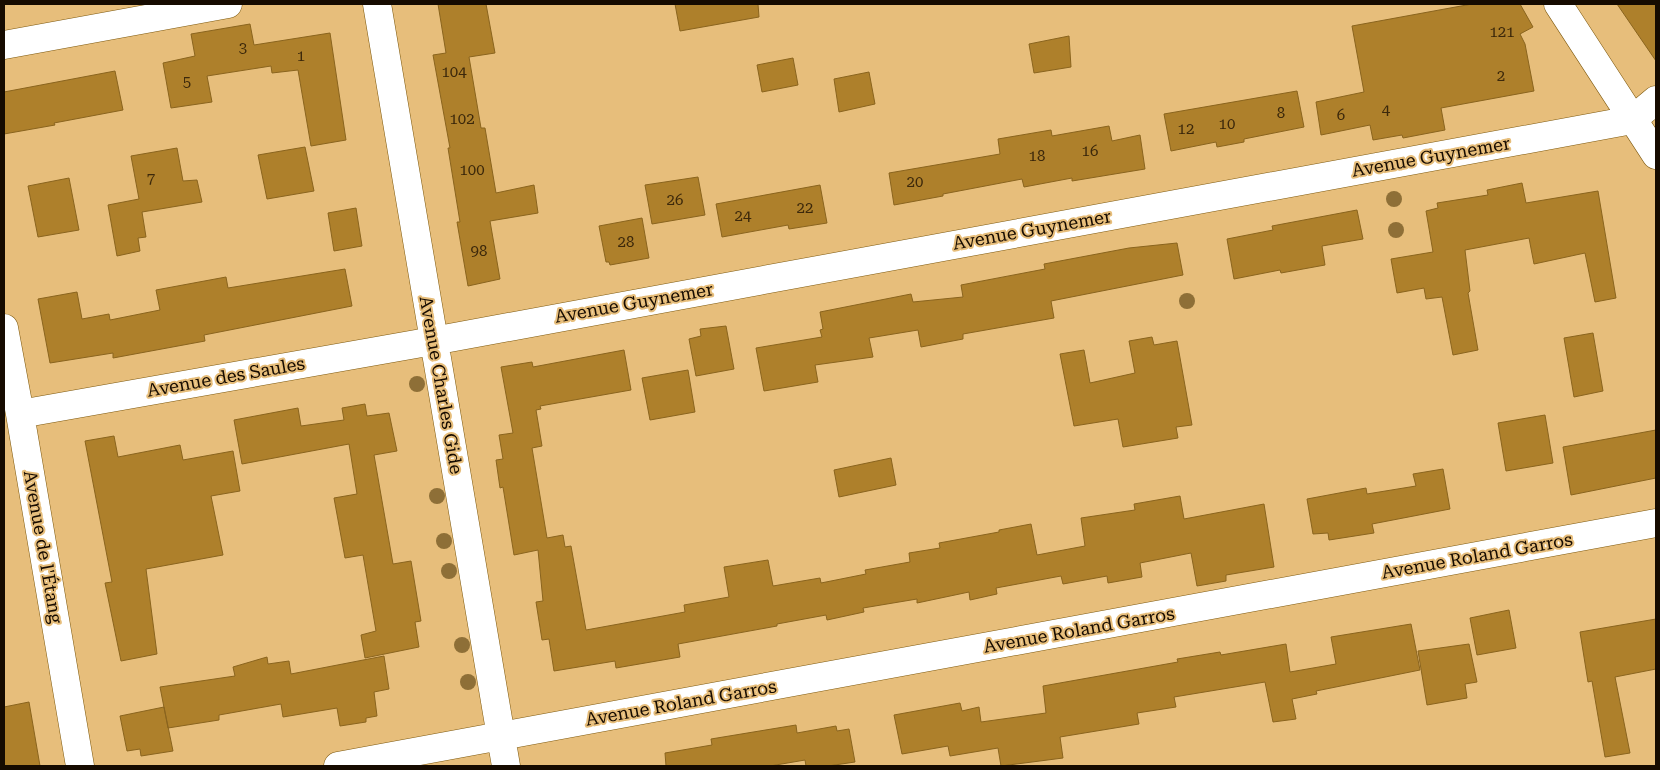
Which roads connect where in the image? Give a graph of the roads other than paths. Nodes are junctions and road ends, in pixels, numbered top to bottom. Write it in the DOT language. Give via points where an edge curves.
graph roads {
  1 [pos="228,4"];
  2 [pos="377,4"];
  3 [pos="1558,4"];
  4 [pos="4,45"];
  5 [pos="1656,100"];
  6 [pos="1632,120"];
  7 [pos="1656,155"];
  8 [pos="4,328"];
  9 [pos="433,341"];
  10 [pos="20,414"];
  11 [pos="1656,523"];
  12 [pos="502,736"];
  13 [pos="80,766"];
  14 [pos="338,766"];
  15 [pos="506,766"];
  1 -- 4 [label="street"];
  2 -- 9 [label="street, Avenue Charles Gide"];
  3 -- 6 [label="street"];
  5 -- 6 [label="street"];
  6 -- 7 [label="street"];
  6 -- 9 [label="street, Avenue Guynemer"];
  8 -- 10 [label="street, Avenue de l'Étang"];
  9 -- 10 [label="street, Avenue des Saules"];
  9 -- 12 [label="street, Avenue Charles Gide"];
  10 -- 13 [label="street, Avenue de l'Étang"];
  11 -- 12 [label="street, Avenue Roland Garros"];
  12 -- 14 [label="street, Avenue Roland Garros"];
  12 -- 15 [label="street, Avenue Charles Gide"];
}
